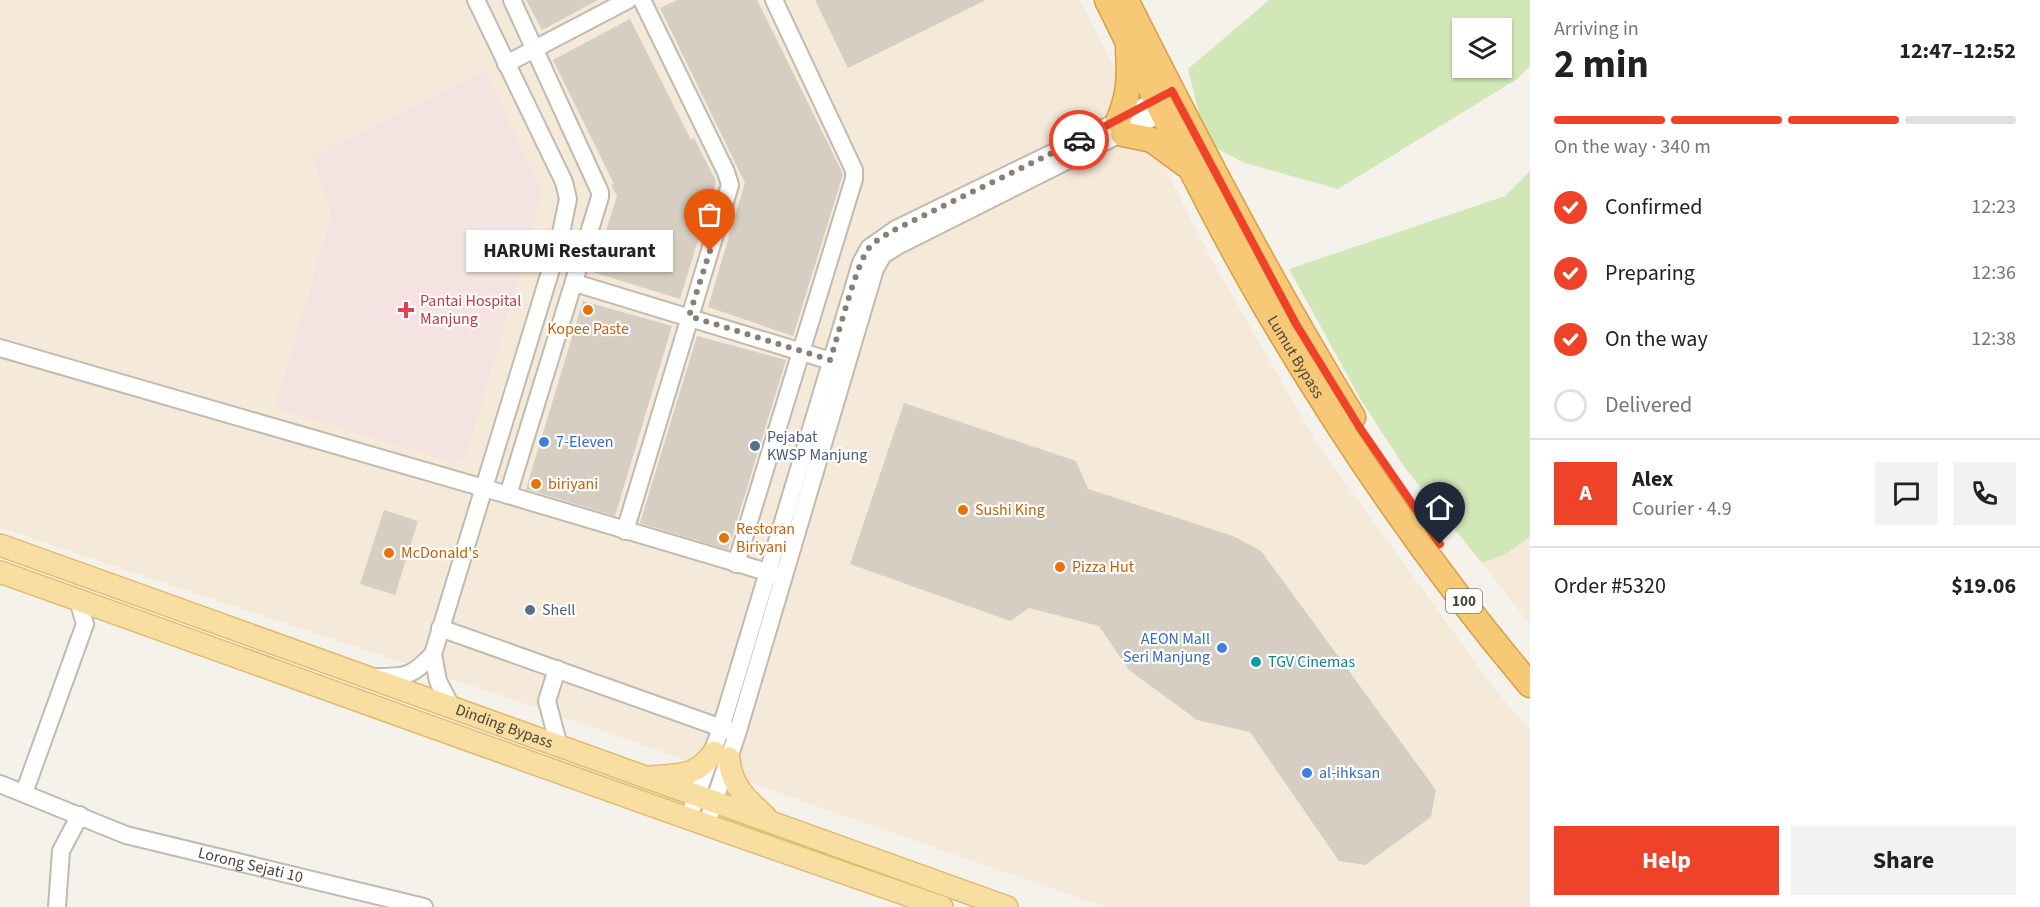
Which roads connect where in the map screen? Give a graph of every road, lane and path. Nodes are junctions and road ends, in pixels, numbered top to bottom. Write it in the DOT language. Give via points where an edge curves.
graph roads {
  1 [pos="476,0"];
  2 [pos="512,0"];
  3 [pos="628,0"];
  4 [pos="642,0"];
  5 [pos="774,0"];
  6 [pos="1107,0"];
  7 [pos="1126,0"];
  8 [pos="1127,40"];
  9 [pos="535,50"];
  10 [pos="506,64"];
  11 [pos="1167,102"];
  12 [pos="1120,128"];
  13 [pos="1192,170"];
  14 [pos="575,282"];
  15 [pos="689,316"];
  16 [pos="0,348"];
  17 [pos="800,351"];
  18 [pos="837,363"];
  19 [pos="484,488"];
  20 [pos="508,495"];
  21 [pos="626,531"];
  22 [pos="0,545"];
  23 [pos="736,564"];
  24 [pos="0,573"];
  25 [pos="775,575"];
  26 [pos="78,600"];
  27 [pos="114,613"];
  28 [pos="85,624"];
  29 [pos="440,628"];
  30 [pos="433,654"];
  31 [pos="1530,660"];
  32 [pos="557,669"];
  33 [pos="365,677"];
  34 [pos="1530,685"];
  35 [pos="452,708"];
  36 [pos="729,731"];
  37 [pos="559,746"];
  38 [pos="721,755"];
  39 [pos="645,778"];
  40 [pos="0,784"];
  41 [pos="24,793"];
  42 [pos="706,799"];
  43 [pos="80,815"];
  44 [pos="697,823"];
  45 [pos="772,823"];
  46 [pos="57,907"];
  47 [pos="424,907"];
  48 [pos="942,907"];
  49 [pos="1007,907"];
  1 -- 10 [label="street"];
  2 -- 9 [label="street"];
  3 -- 9 [label="street"];
  4 -- 15 [label="street" via="729,179"];
  5 -- 17 [label="street" via="854,170"];
  6 -- 8 [label="highway, Lumut Bypass / 100"];
  7 -- 11 [label="highway, Lumut Bypass / 100"];
  8 -- 11 [label="highway, Lumut Bypass / 100"];
  8 -- 12 [label="highway" via="1129,88"];
  9 -- 10 [label="street"];
  9 -- 14 [label="street" via="600,192"];
  10 -- 19 [label="street" via="564,182 568,199 559,243"];
  11 -- 12 [label="street"];
  11 -- 13 [label="highway, Lumut Bypass / 100"];
  11 -- 31 [label="highway, Lumut Bypass / 100" via="1358,425 1440,544"];
  12 -- 13 [label="highway" via="1152,140"];
  12 -- 18 [label="street" via="883,255"];
  13 -- 34 [label="highway, Lumut Bypass / 100" via="1278,329 1327,407 1418,541"];
  14 -- 15 [label="street"];
  14 -- 20 [label="street"];
  15 -- 17 [label="street"];
  15 -- 21 [label="street"];
  16 -- 19 [label="street"];
  17 -- 18 [label="street"];
  17 -- 23 [label="street"];
  18 -- 25 [label="street"];
  19 -- 20 [label="street"];
  19 -- 29 [label="street"];
  20 -- 21 [label="street"];
  21 -- 23 [label="street"];
  22 -- 33 [label="main road, Dinding Bypass"];
  23 -- 25 [label="street"];
  24 -- 26 [label="main road, Dinding Bypass"];
  25 -- 36 [label="street"];
  26 -- 27 [label="main road, Dinding Bypass"];
  26 -- 28 [label="street"];
  27 -- 28 [label="street"];
  27 -- 44 [label="main road, Dinding Bypass"];
  28 -- 41 [label="street"];
  29 -- 30 [label="street"];
  29 -- 32 [label="street"];
  30 -- 33 [label="street" via="408,675"];
  30 -- 35 [label="street" via="438,681"];
  32 -- 36 [label="street"];
  32 -- 37 [label="street" via="546,701"];
  33 -- 35 [label="main road, Dinding Bypass"];
  35 -- 37 [label="main road, Dinding Bypass"];
  36 -- 38 [label="street"];
  37 -- 39 [label="main road, Dinding Bypass"];
  38 -- 39 [label="main road" via="696,771"];
  38 -- 42 [label="street"];
  38 -- 45 [label="main road" via="743,796"];
  39 -- 42 [label="main road, Dinding Bypass"];
  40 -- 41 [label="street, Lorong Sejati 10"];
  41 -- 43 [label="street, Lorong Sejati 10"];
  42 -- 44 [label="street"];
  42 -- 45 [label="main road, Dinding Bypass"];
  43 -- 46 [label="street" via="61,851"];
  43 -- 47 [label="street, Lorong Sejati 10" via="126,836"];
  44 -- 48 [label="main road, Dinding Bypass"];
  45 -- 49 [label="main road, Dinding Bypass"];
}
